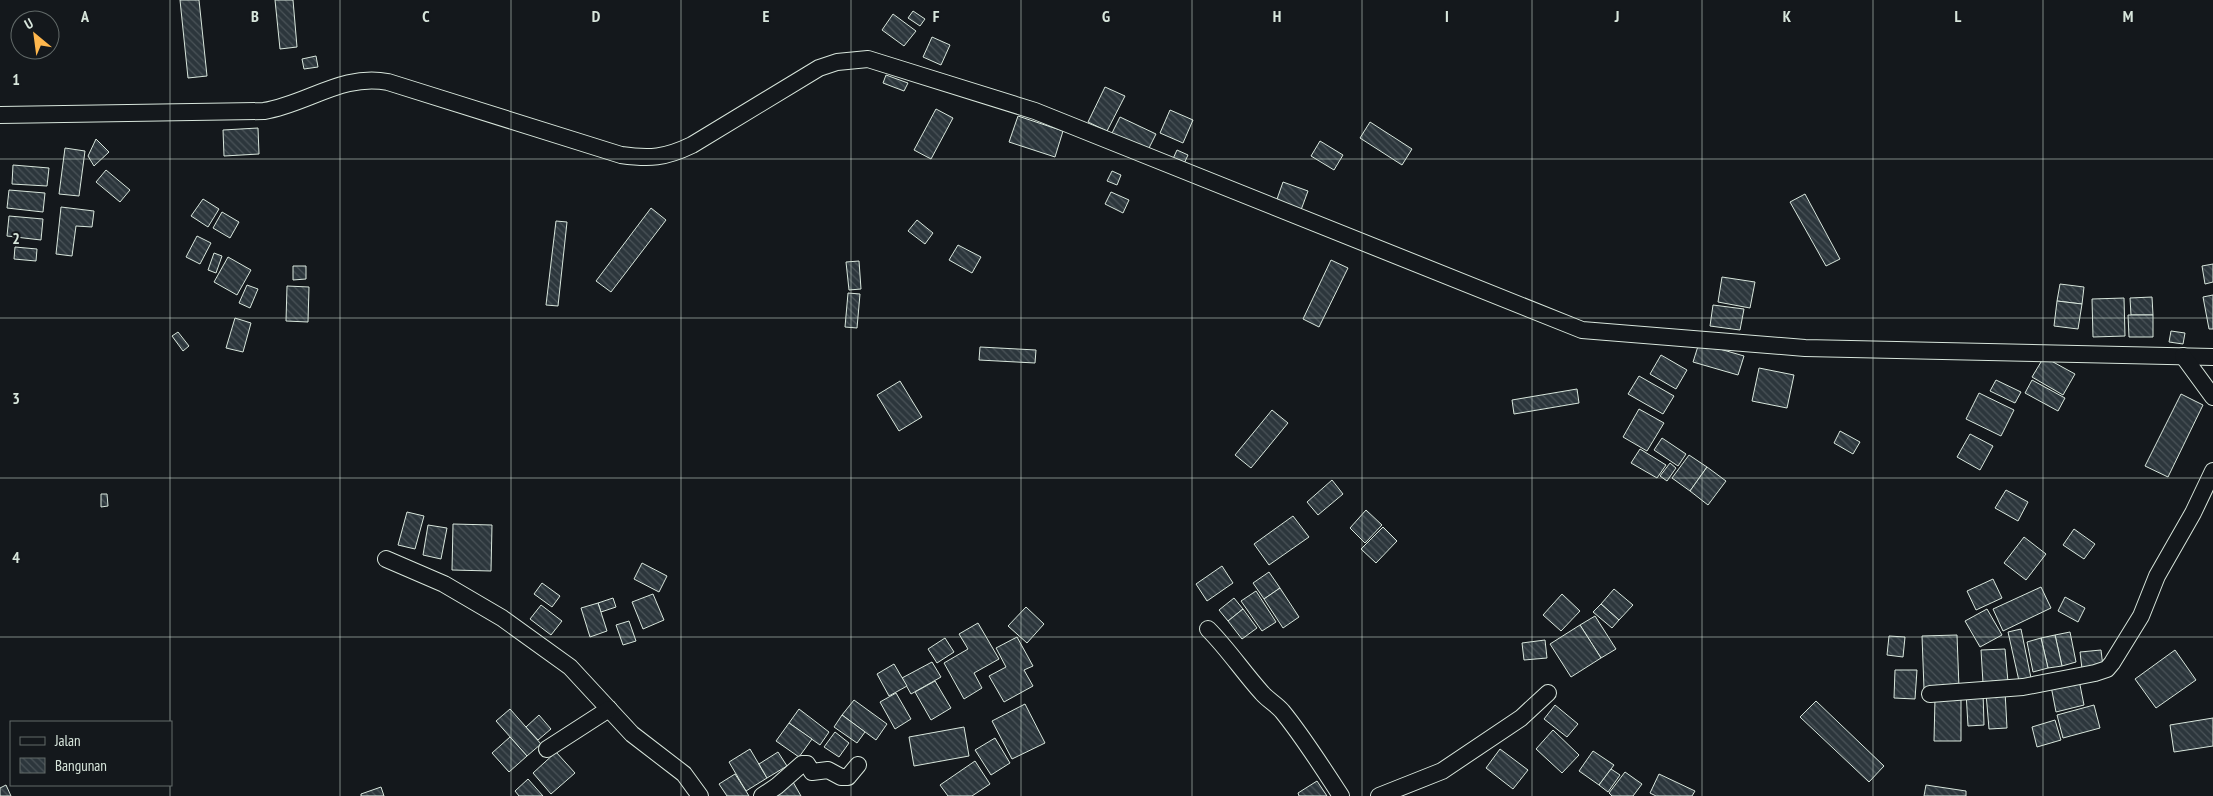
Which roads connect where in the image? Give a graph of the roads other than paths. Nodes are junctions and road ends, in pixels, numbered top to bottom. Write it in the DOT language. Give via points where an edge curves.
graph roads {
  1 [pos="0,115"];
  2 [pos="2183,356"];
  3 [pos="2213,356"];
  4 [pos="2213,397"];
  5 [pos="2213,470"];
  6 [pos="386,559"];
  7 [pos="1208,629"];
  8 [pos="1548,693"];
  9 [pos="1930,694"];
  10 [pos="609,709"];
  11 [pos="547,749"];
  12 [pos="858,765"];
  13 [pos="700,796"];
  14 [pos="762,796"];
  15 [pos="1341,796"];
  16 [pos="1379,796"];
  1 -- 2 [label="street" via="264,110 292,104 358,79 373,79 621,155 655,158 692,145 819,68 837,62 868,59 1035,112 1582,330 1805,348"];
  2 -- 3 [label="street"];
  2 -- 4 [label="street"];
  5 -- 9 [label="street" via="2157,576 2141,616 2107,669 2023,687"];
  6 -- 10 [label="street" via="444,584 502,618 570,668"];
  7 -- 15 [label="street" via="1262,694 1280,709"];
  8 -- 16 [label="street" via="1521,718 1442,772"];
  10 -- 11 [label="street"];
  10 -- 13 [label="street" via="632,734 684,774"];
  12 -- 14 [label="street" via="848,777 840,777 828,770 812,772 807,764 802,764"];
}
